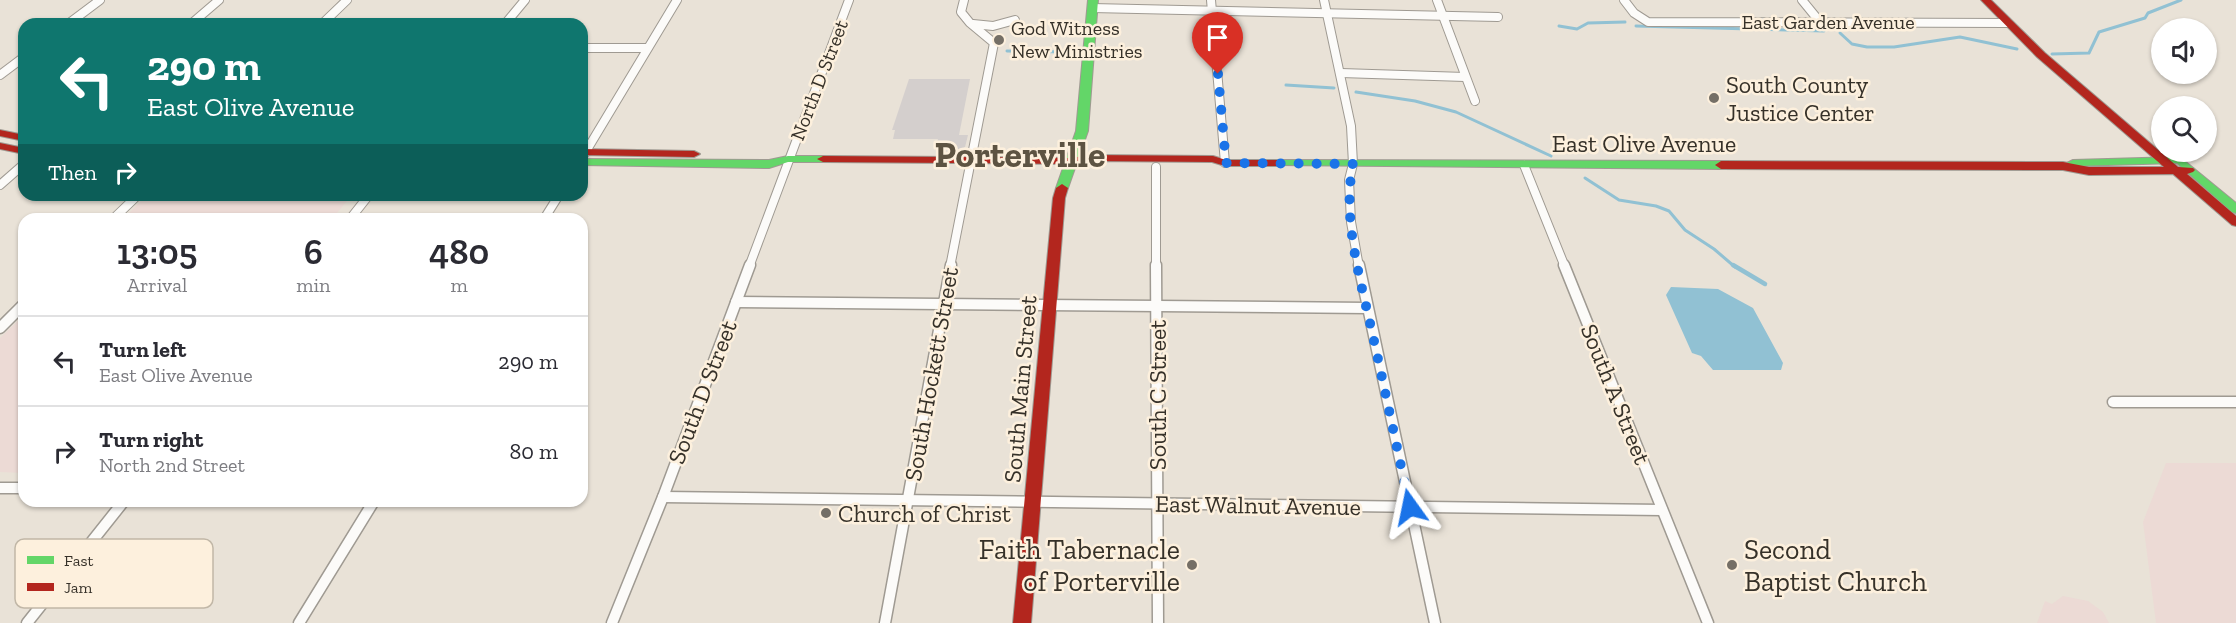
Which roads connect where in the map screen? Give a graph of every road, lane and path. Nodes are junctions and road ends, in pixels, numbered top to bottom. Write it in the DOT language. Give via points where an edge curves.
graph roads {
  1 [pos="100,0"];
  2 [pos="219,0"];
  3 [pos="348,0"];
  4 [pos="525,0"];
  5 [pos="678,0"];
  6 [pos="849,0"];
  7 [pos="964,0"];
  8 [pos="1211,0"];
  9 [pos="1324,0"];
  10 [pos="1437,0"];
  11 [pos="1624,0"];
  12 [pos="1802,0"];
  13 [pos="1986,0"];
  14 [pos="1093,4"];
  15 [pos="1212,11"];
  16 [pos="1327,14"];
  17 [pos="1443,15"];
  18 [pos="1498,17"];
  19 [pos="76,18"];
  20 [pos="198,18"];
  21 [pos="328,18"];
  22 [pos="510,18"];
  23 [pos="1015,20"];
  24 [pos="1820,22"];
  25 [pos="971,23"];
  26 [pos="2008,23"];
  27 [pos="588,48"];
  28 [pos="647,48"];
  29 [pos="18,62"];
  30 [pos="1341,73"];
  31 [pos="0,75"];
  32 [pos="1465,77"];
  33 [pos="1475,101"];
  34 [pos="0,133"];
  35 [pos="18,137"];
  36 [pos="0,146"];
  37 [pos="2149,146"];
  38 [pos="588,148"];
  39 [pos="18,150"];
  40 [pos="588,156"];
  41 [pos="788,159"];
  42 [pos="972,160"];
  43 [pos="2151,160"];
  44 [pos="1070,161"];
  45 [pos="2167,162"];
  46 [pos="1226,163"];
  47 [pos="1353,164"];
  48 [pos="1524,165"];
  49 [pos="2175,165"];
  50 [pos="2063,166"];
  51 [pos="1156,168"];
  52 [pos="18,169"];
  53 [pos="0,185"];
  54 [pos="132,201"];
  55 [pos="364,201"];
  56 [pos="2236,208"];
  57 [pos="119,213"];
  58 [pos="355,213"];
  59 [pos="2236,222"];
  60 [pos="736,302"];
  61 [pos="943,305"];
  62 [pos="1051,306"];
  63 [pos="1157,307"];
  64 [pos="1366,308"];
  65 [pos="18,310"];
  66 [pos="0,328"];
  67 [pos="2113,402"];
  68 [pos="2236,402"];
  69 [pos="0,488"];
  70 [pos="18,488"];
  71 [pos="663,497"];
  72 [pos="1033,501"];
  73 [pos="908,502"];
  74 [pos="1156,504"];
  75 [pos="119,507"];
  76 [pos="370,507"];
  77 [pos="1410,507"];
  78 [pos="1662,510"];
  79 [pos="94,539"];
  80 [pos="39,608"];
  81 [pos="27,623"];
  82 [pos="299,623"];
  83 [pos="612,623"];
  84 [pos="885,623"];
  85 [pos="1022,623"];
  86 [pos="1158,623"];
  87 [pos="1435,623"];
  88 [pos="1708,623"];
  1 -- 19 [label="street"];
  2 -- 20 [label="street"];
  3 -- 21 [label="street"];
  4 -- 22 [label="street"];
  5 -- 28 [label="street"];
  6 -- 41 [label="street, North D Street"];
  7 -- 25 [label="street" via="961,12"];
  8 -- 15 [label="street"];
  9 -- 16 [label="street"];
  10 -- 17 [label="street"];
  11 -- 24 [label="street, East Garden Avenue" via="1634,14 1648,22"];
  12 -- 24 [label="street"];
  13 -- 26 [label="main road"];
  14 -- 15 [label="street"];
  14 -- 44 [label="main road, South Main Street" via="1082,131"];
  15 -- 16 [label="street"];
  15 -- 46 [label="street"];
  16 -- 17 [label="street"];
  16 -- 30 [label="street"];
  17 -- 18 [label="street"];
  17 -- 32 [label="street"];
  23 -- 25 [label="street" via="993,26"];
  24 -- 26 [label="street, East Garden Avenue"];
  25 -- 42 [label="street, South Hockett Street" via="994,43"];
  26 -- 37 [label="main road" via="2060,73"];
  27 -- 28 [label="street"];
  28 -- 38 [label="street"];
  29 -- 31 [label="street"];
  30 -- 32 [label="street"];
  30 -- 47 [label="street"];
  32 -- 33 [label="street"];
  34 -- 35 [label="main road"];
  36 -- 39 [label="main road"];
  37 -- 49 [label="main road"];
  40 -- 41 [label="main road" via="772,155"];
  41 -- 42 [label="main road"];
  41 -- 60 [label="street, South D Street"];
  42 -- 44 [label="main road"];
  42 -- 61 [label="street, South Hockett Street"];
  43 -- 50 [label="main road, East Olive Avenue"];
  44 -- 46 [label="main road, East Olive Avenue" via="1202,159"];
  44 -- 51 [label="main road, East Olive Avenue" via="1087,167"];
  44 -- 62 [label="main road, South Main Street" via="1059,198"];
  45 -- 49 [label="main road"];
  46 -- 47 [label="main road, East Olive Avenue"];
  46 -- 51 [label="main road, East Olive Avenue" via="1215,168"];
  47 -- 48 [label="main road, East Olive Avenue"];
  47 -- 64 [label="street" via="1351,222"];
  48 -- 50 [label="main road, East Olive Avenue"];
  48 -- 78 [label="street, South A Street"];
  49 -- 50 [label="main road, East Olive Avenue" via="2089,171"];
  49 -- 56 [label="main road, East Olive Avenue" via="2189,170"];
  49 -- 59 [label="main road"];
  51 -- 63 [label="street, South C Street"];
  52 -- 53 [label="street"];
  54 -- 57 [label="street"];
  55 -- 58 [label="street"];
  60 -- 61 [label="street"];
  60 -- 71 [label="street, South D Street"];
  61 -- 62 [label="street"];
  61 -- 73 [label="street, South Hockett Street"];
  62 -- 63 [label="street"];
  62 -- 72 [label="main road, South Main Street"];
  63 -- 64 [label="street"];
  63 -- 74 [label="street, South C Street"];
  64 -- 77 [label="street"];
  65 -- 66 [label="street"];
  67 -- 68 [label="street"];
  69 -- 70 [label="street"];
  71 -- 73 [label="street, East Walnut Avenue"];
  71 -- 83 [label="street, South D Street"];
  72 -- 73 [label="street, East Walnut Avenue"];
  72 -- 74 [label="street, East Walnut Avenue"];
  72 -- 85 [label="main road, South Main Street"];
  73 -- 84 [label="street, South Hockett Street"];
  74 -- 77 [label="street, East Walnut Avenue"];
  74 -- 86 [label="street, South C Street"];
  75 -- 79 [label="street"];
  76 -- 82 [label="street"];
  77 -- 78 [label="street, East Walnut Avenue"];
  77 -- 87 [label="street"];
  78 -- 88 [label="street, South A Street"];
  80 -- 81 [label="street"];
}
